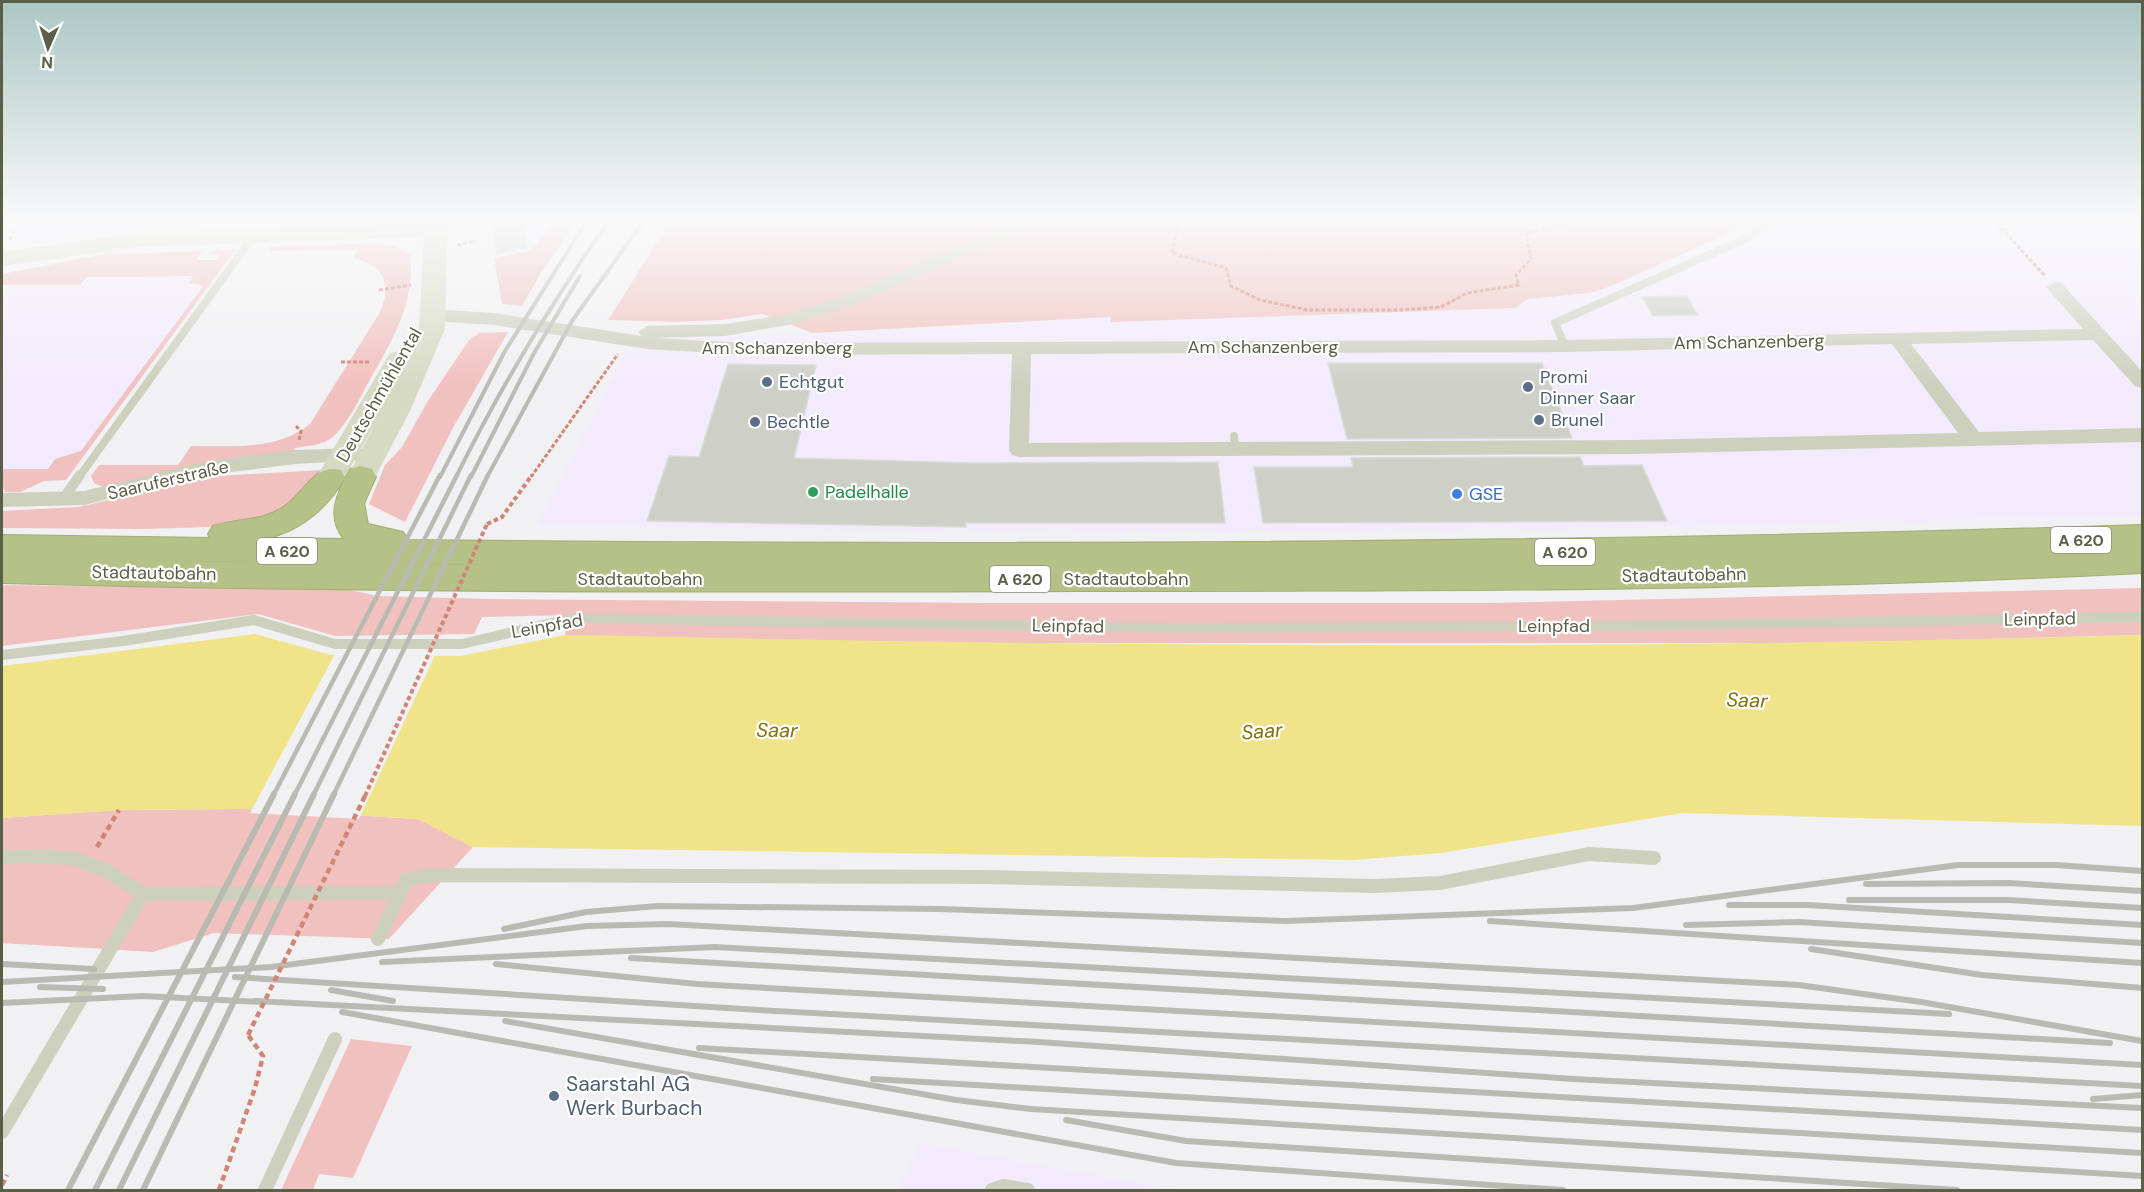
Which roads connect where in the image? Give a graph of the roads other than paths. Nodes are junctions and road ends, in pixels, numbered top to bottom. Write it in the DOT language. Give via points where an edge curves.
graph roads {
  1 [pos="226,275"];
  2 [pos="436,275"];
  3 [pos="909,275"];
  4 [pos="1664,275"];
  5 [pos="2055,287"];
  6 [pos="430,315"];
  7 [pos="2098,334"];
  8 [pos="1898,339"];
  9 [pos="626,341"];
  10 [pos="1565,346"];
  11 [pos="1022,348"];
  12 [pos="2142,382"];
  13 [pos="2142,435"];
  14 [pos="1974,440"];
  15 [pos="351,466"];
  16 [pos="63,499"];
  17 [pos="2,500"];
  18 [pos="2,534"];
  19 [pos="2142,537"];
  20 [pos="2,547"];
  21 [pos="573,554"];
  22 [pos="2142,561"];
  23 [pos="2,571"];
  24 [pos="2142,617"];
  25 [pos="2,655"];
  26 [pos="2,857"];
  27 [pos="1654,858"];
  28 [pos="398,893"];
  29 [pos="143,894"];
  30 [pos="378,939"];
  31 [pos="335,1039"];
  32 [pos="2,1132"];
  33 [pos="265,1191"];
  34 [pos="992,1191"];
  35 [pos="1028,1191"];
  1 -- 16 [label="lane"];
  2 -- 6 [label="main road, Deutschmühlental"];
  3 -- 9 [label="street" via="793,319 725,330 638,333"];
  4 -- 10 [label="lane" via="1555,323"];
  5 -- 7 [label="street"];
  6 -- 9 [label="street, Am Schanzenberg" via="494,319"];
  6 -- 15 [label="main road, Deutschmühlental" via="432,329 426,346 396,411"];
  7 -- 8 [label="street, Am Schanzenberg"];
  7 -- 12 [label="street"];
  8 -- 10 [label="street, Am Schanzenberg"];
  8 -- 14 [label="street"];
  9 -- 11 [label="street, Am Schanzenberg" via="748,349"];
  10 -- 11 [label="street, Am Schanzenberg"];
  11 -- 14 [label="street" via="1019,450 1234,442 1634,447"];
  13 -- 14 [label="street"];
  15 -- 16 [label="street, Saaruferstraße" via="296,457 207,468 112,493"];
  15 -- 18 [label="highway" via="301,513 278,525 247,533"];
  15 -- 21 [label="highway" via="349,514 353,530 365,538 501,542"];
  16 -- 17 [label="street, Saaruferstraße"];
  19 -- 21 [label="highway, Stadtautobahn / A 620" via="1471,553"];
  20 -- 21 [label="highway, Stadtautobahn / A 620"];
  22 -- 23 [label="highway, Stadtautobahn / A 620" via="1753,574 1468,578 547,578"];
  24 -- 25 [label="lane, Leinpfad" via="1178,628 573,618 462,644 335,644 254,620"];
  26 -- 29 [label="lane" via="58,855 88,861"];
  27 -- 28 [label="lane" via="1589,854 1440,883 1374,886 988,877 439,875 406,880"];
  28 -- 29 [label="lane"];
  28 -- 30 [label="lane"];
  29 -- 32 [label="lane"];
  31 -- 33 [label="lane"];
  34 -- 35 [label="lane" via="1004,1186"];
}
